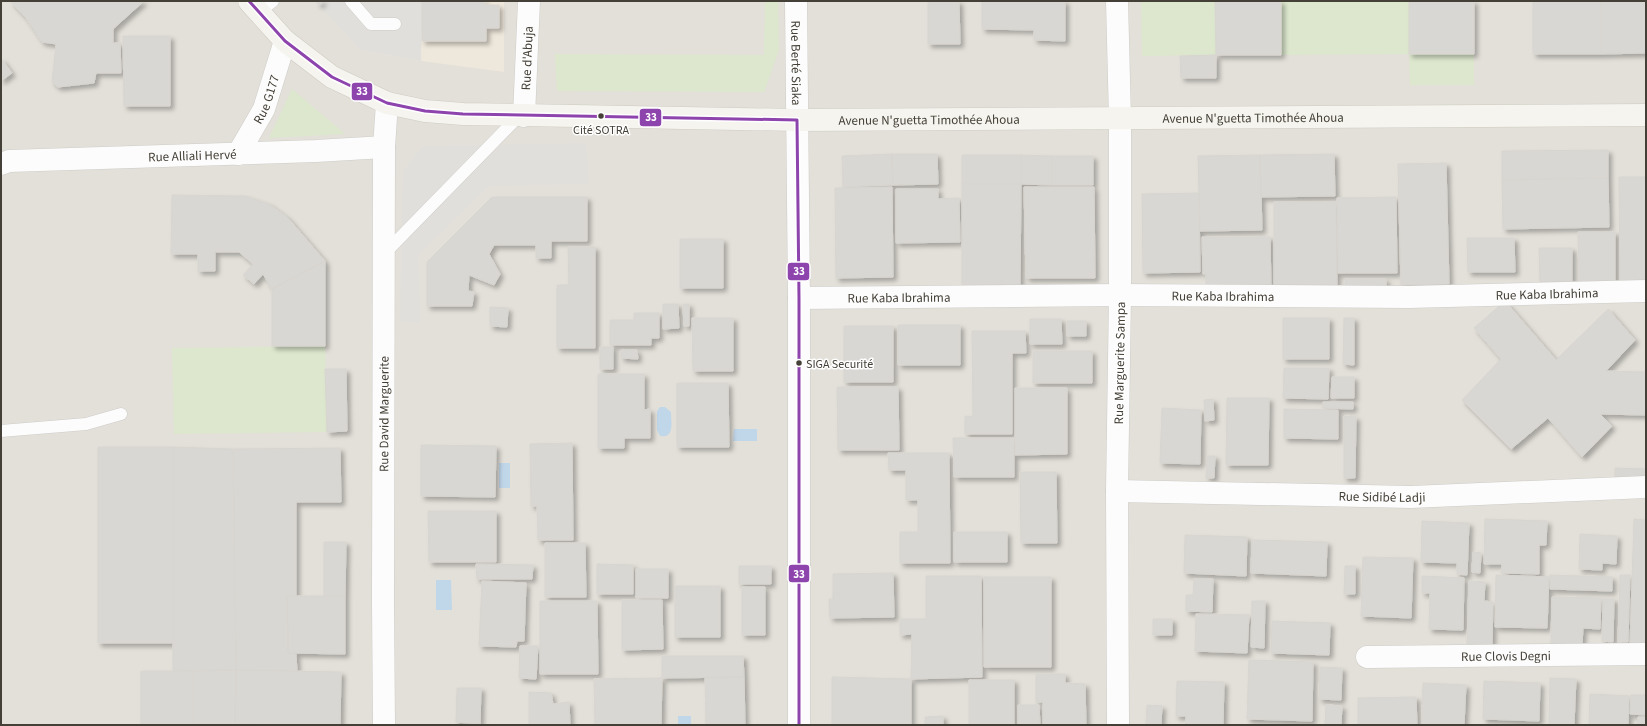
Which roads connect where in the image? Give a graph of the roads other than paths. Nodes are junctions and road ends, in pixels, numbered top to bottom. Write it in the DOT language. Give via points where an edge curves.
graph roads {
  1 [pos="352,1"];
  2 [pos="529,1"];
  3 [pos="796,1"];
  4 [pos="1117,1"];
  5 [pos="260,5"];
  6 [pos="395,24"];
  7 [pos="285,41"];
  8 [pos="387,103"];
  9 [pos="1646,115"];
  10 [pos="522,116"];
  11 [pos="1120,119"];
  12 [pos="796,120"];
  13 [pos="384,147"];
  14 [pos="238,154"];
  15 [pos="1,164"];
  16 [pos="384,254"];
  17 [pos="1646,291"];
  18 [pos="1120,295"];
  19 [pos="799,298"];
  20 [pos="121,414"];
  21 [pos="1,431"];
  22 [pos="1646,487"];
  23 [pos="1117,491"];
  24 [pos="1646,654"];
  25 [pos="1367,657"];
  26 [pos="384,725"];
  27 [pos="799,725"];
  28 [pos="1118,725"];
  1 -- 6 [label="lane" via="372,24"];
  2 -- 10 [label="street, Rue d'Abuja"];
  3 -- 12 [label="street, Rue Berté Siaka"];
  4 -- 11 [label="street, Rue Marguerite Sampa"];
  5 -- 7 [label="street, Avenue N'guetta Timothée Ahoua"];
  7 -- 8 [label="street, Avenue N'guetta Timothée Ahoua" via="332,76"];
  7 -- 14 [label="street, Rue G177" via="264,109"];
  8 -- 10 [label="street, Avenue N'guetta Timothée Ahoua" via="425,111"];
  8 -- 13 [label="street, Rue David Marguerite"];
  9 -- 11 [label="street, Avenue N'guetta Timothée Ahoua"];
  10 -- 12 [label="street, Avenue N'guetta Timothée Ahoua"];
  10 -- 16 [label="lane"];
  11 -- 12 [label="street, Avenue N'guetta Timothée Ahoua"];
  11 -- 18 [label="street, Rue Marguerite Sampa"];
  12 -- 19 [label="street, Rue Berté Siaka"];
  13 -- 14 [label="street, Rue Alliali Hervé"];
  13 -- 16 [label="street, Rue David Marguerite"];
  14 -- 15 [label="street, Rue Alliali Hervé" via="9,161"];
  16 -- 26 [label="street, Rue David Marguerite"];
  17 -- 18 [label="street, Rue Kaba Ibrahima" via="1408,297"];
  18 -- 19 [label="street, Rue Kaba Ibrahima"];
  18 -- 23 [label="street, Rue Marguerite Sampa"];
  19 -- 27 [label="street, Rue Berté Siaka"];
  20 -- 21 [label="lane" via="86,424"];
  22 -- 23 [label="street, Rue Sidibé Ladji" via="1411,496"];
  23 -- 28 [label="street, Rue Marguerite Sampa"];
  24 -- 25 [label="street, Rue Clovis Degni"];
}
